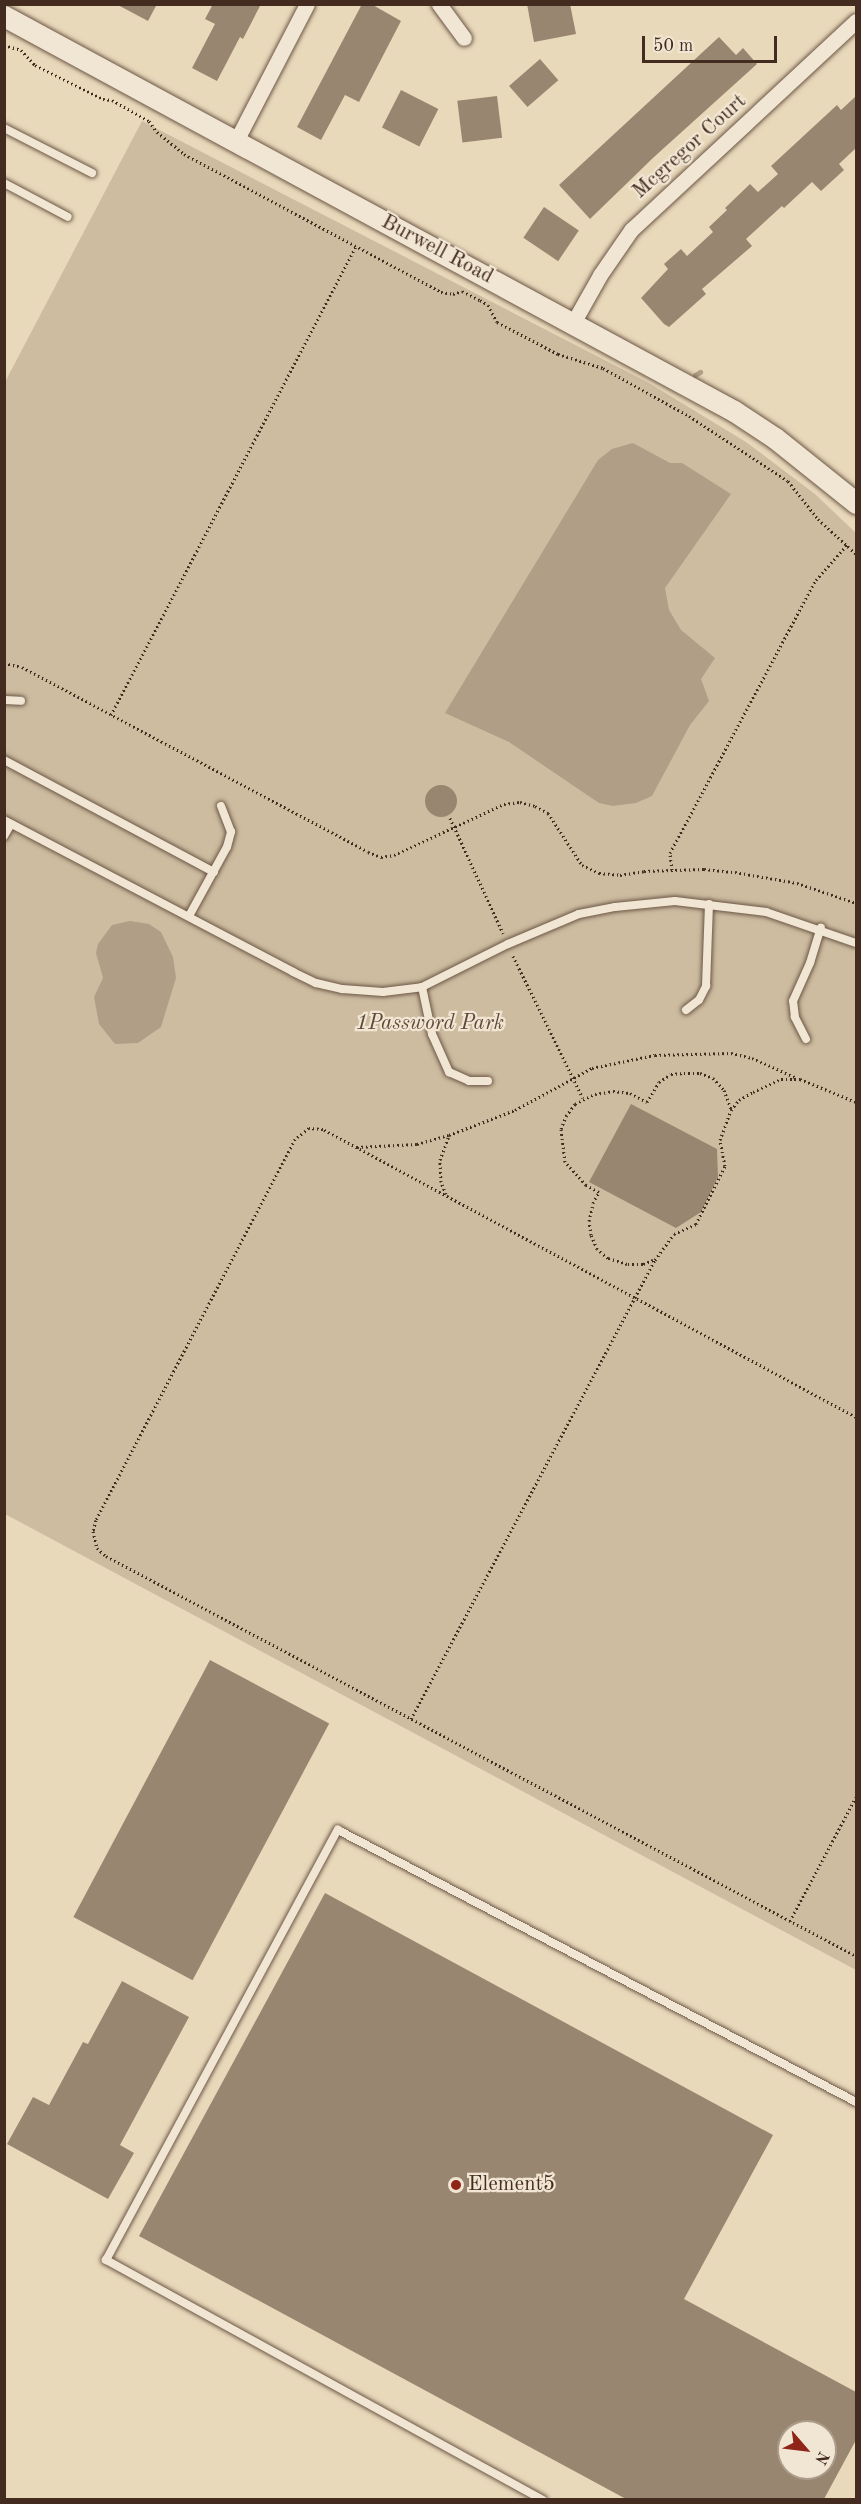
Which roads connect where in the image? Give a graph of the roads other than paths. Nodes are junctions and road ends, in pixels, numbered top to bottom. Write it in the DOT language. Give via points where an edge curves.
graph roads {
  1 [pos="308,4"];
  2 [pos="439,4"];
  3 [pos="4,16"];
  4 [pos="856,21"];
  5 [pos="464,38"];
  6 [pos="4,128"];
  7 [pos="236,141"];
  8 [pos="92,173"];
  9 [pos="4,183"];
  10 [pos="68,217"];
  11 [pos="573,323"];
  12 [pos="856,503"];
  13 [pos="4,700"];
  14 [pos="21,701"];
  15 [pos="4,760"];
  16 [pos="220,806"];
  17 [pos="8,822"];
  18 [pos="4,836"];
  19 [pos="214,872"];
  20 [pos="709,904"];
  21 [pos="189,916"];
  22 [pos="821,928"];
  23 [pos="856,943"];
  24 [pos="422,987"];
  25 [pos="686,1010"];
  26 [pos="806,1039"];
  27 [pos="488,1081"];
  28 [pos="856,2102"];
  29 [pos="543,2499"];
  1 -- 7 [label="street"];
  2 -- 5 [label="street"];
  3 -- 7 [label="main road, Burwell Road"];
  4 -- 11 [label="street, Mcgregor Court" via="631,230"];
  6 -- 8 [label="lane"];
  7 -- 11 [label="main road, Burwell Road"];
  9 -- 10 [label="lane"];
  11 -- 12 [label="main road, Burwell Road" via="734,411 775,438"];
  13 -- 14 [label="lane"];
  15 -- 19 [label="lane"];
  16 -- 19 [label="lane" via="231,832"];
  17 -- 18 [label="lane"];
  17 -- 21 [label="lane"];
  19 -- 21 [label="lane"];
  20 -- 22 [label="lane" via="766,912"];
  20 -- 24 [label="lane" via="675,901 615,906 579,914"];
  20 -- 25 [label="lane" via="706,986 699,1000"];
  21 -- 24 [label="lane" via="316,983 366,991"];
  22 -- 23 [label="lane"];
  22 -- 26 [label="lane" via="793,1001 795,1017"];
  24 -- 27 [label="lane" via="432,1034 449,1072 468,1081"];
  28 -- 29 [label="lane" via="338,1830 106,2260"];
}
